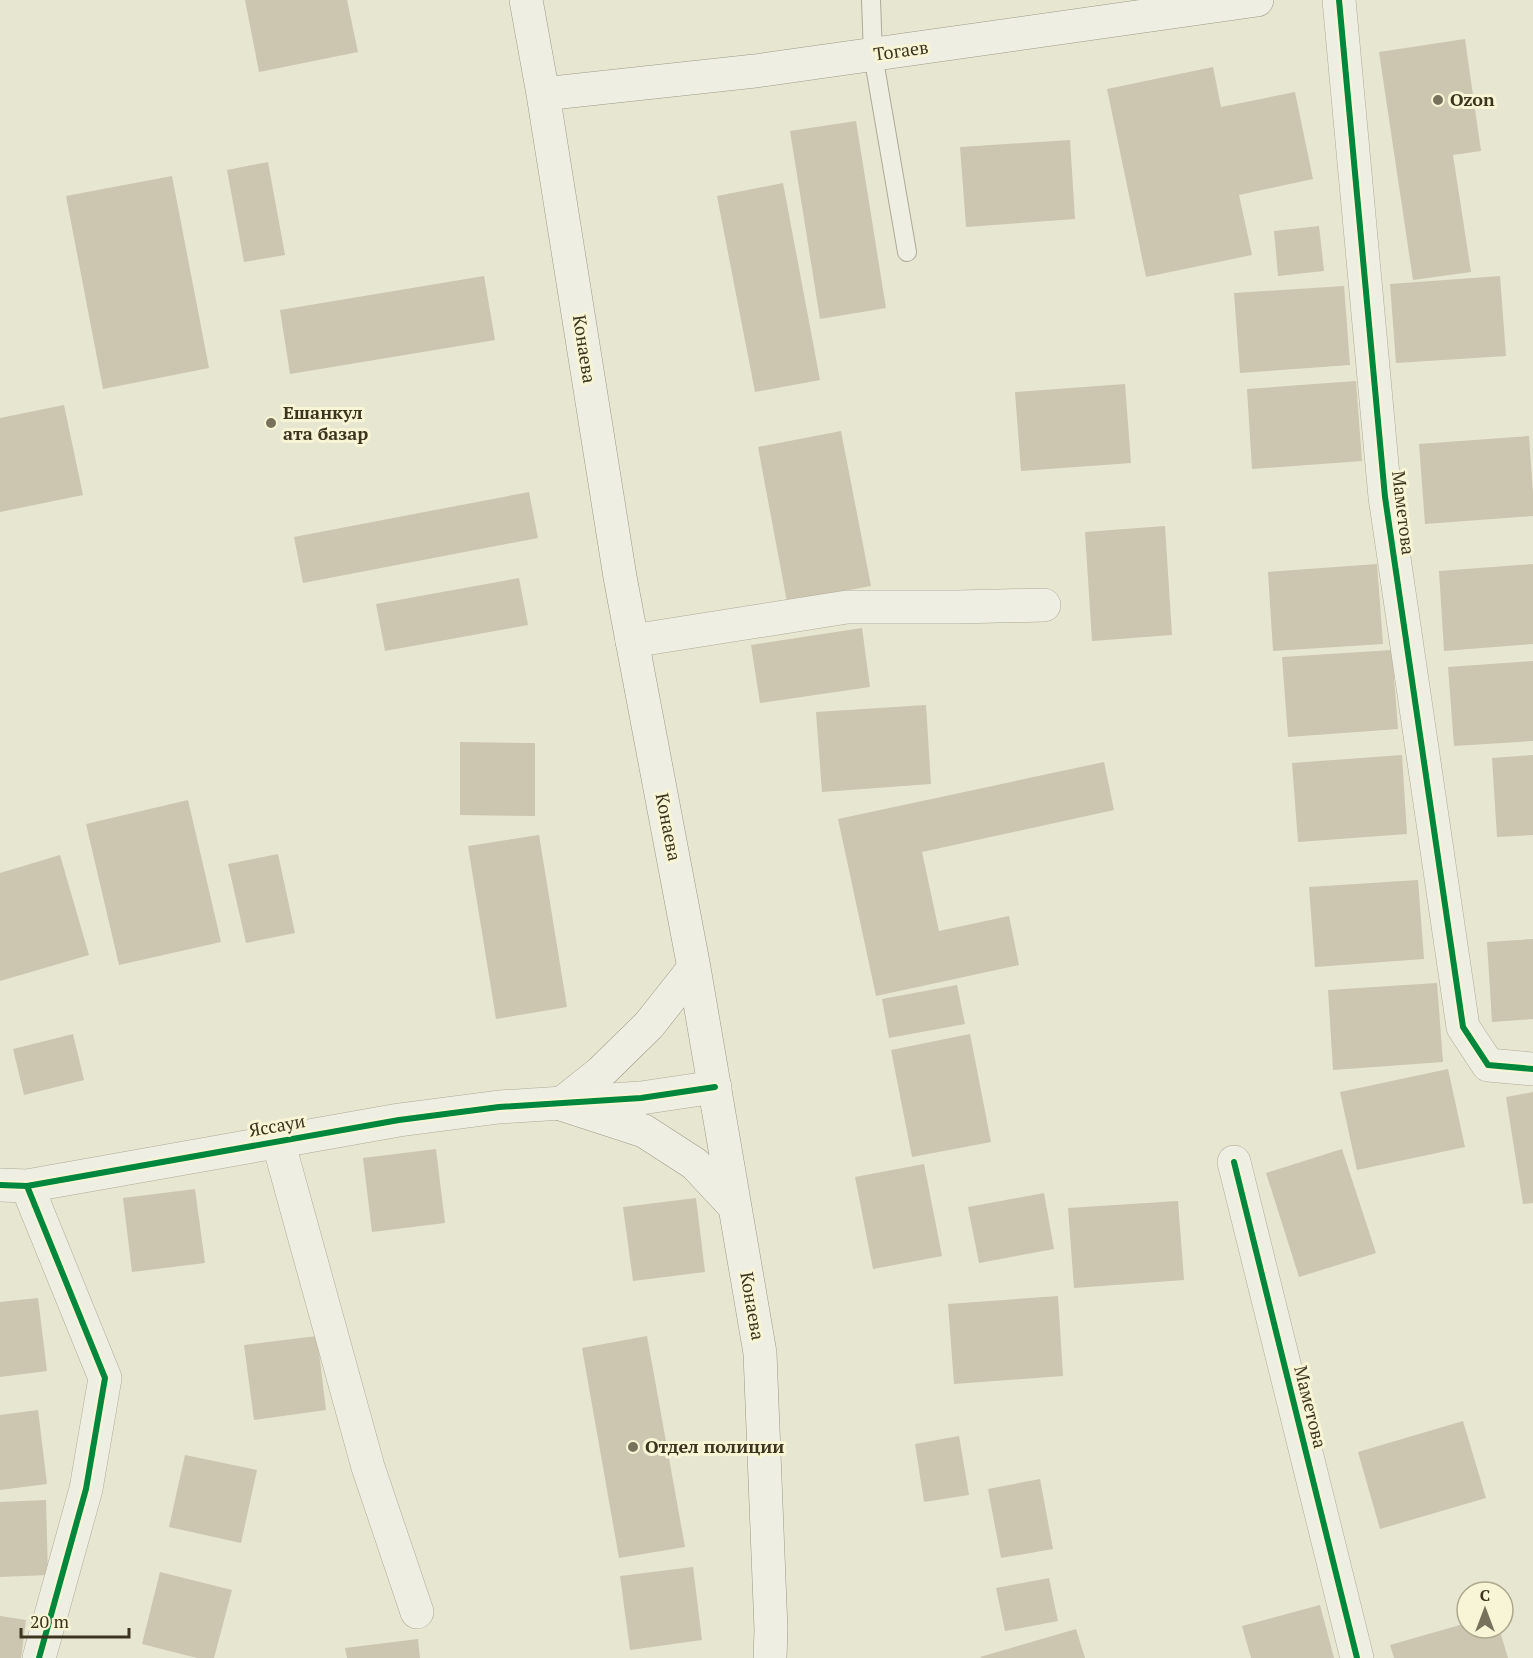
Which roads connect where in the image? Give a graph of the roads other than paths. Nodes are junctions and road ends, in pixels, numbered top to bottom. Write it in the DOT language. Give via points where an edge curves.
graph roads {
  1 [pos="526,0"];
  2 [pos="871,0"];
  3 [pos="1257,0"];
  4 [pos="1339,0"];
  5 [pos="1198,4"];
  6 [pos="873,55"];
  7 [pos="543,94"];
  8 [pos="907,252"];
  9 [pos="1044,605"];
  10 [pos="632,640"];
  11 [pos="694,968"];
  12 [pos="1533,1069"];
  13 [pos="715,1087"];
  14 [pos="561,1104"];
  15 [pos="278,1141"];
  16 [pos="1234,1162"];
  17 [pos="14,1185"];
  18 [pos="735,1207"];
  19 [pos="417,1612"];
  20 [pos="39,1658"];
  21 [pos="770,1658"];
  22 [pos="1358,1658"];
  1 -- 7 [label="street, Конаева"];
  2 -- 6 [label="lane"];
  3 -- 5 [label="street, Тогаев"];
  4 -- 12 [label="street, Маметова" via="1384,497 1463,1026 1488,1065"];
  5 -- 6 [label="street, Тогаев"];
  6 -- 7 [label="street, Тогаев"];
  6 -- 8 [label="lane"];
  7 -- 10 [label="street, Конаева"];
  9 -- 10 [label="street" via="847,607"];
  10 -- 11 [label="street, Конаева"];
  11 -- 13 [label="street, Конаева"];
  11 -- 14 [label="street" via="649,1025"];
  13 -- 14 [label="street, Яссауи"];
  13 -- 18 [label="street, Конаева"];
  14 -- 15 [label="street, Яссауи" via="499,1107 399,1120"];
  14 -- 18 [label="street" via="644,1131 695,1164"];
  15 -- 17 [label="street, Яссауи"];
  15 -- 19 [label="street" via="368,1467"];
  16 -- 22 [label="street, Маметова"];
  17 -- 20 [label="street" via="105,1378 86,1489"];
  18 -- 21 [label="street, Конаева" via="760,1353"];
}
